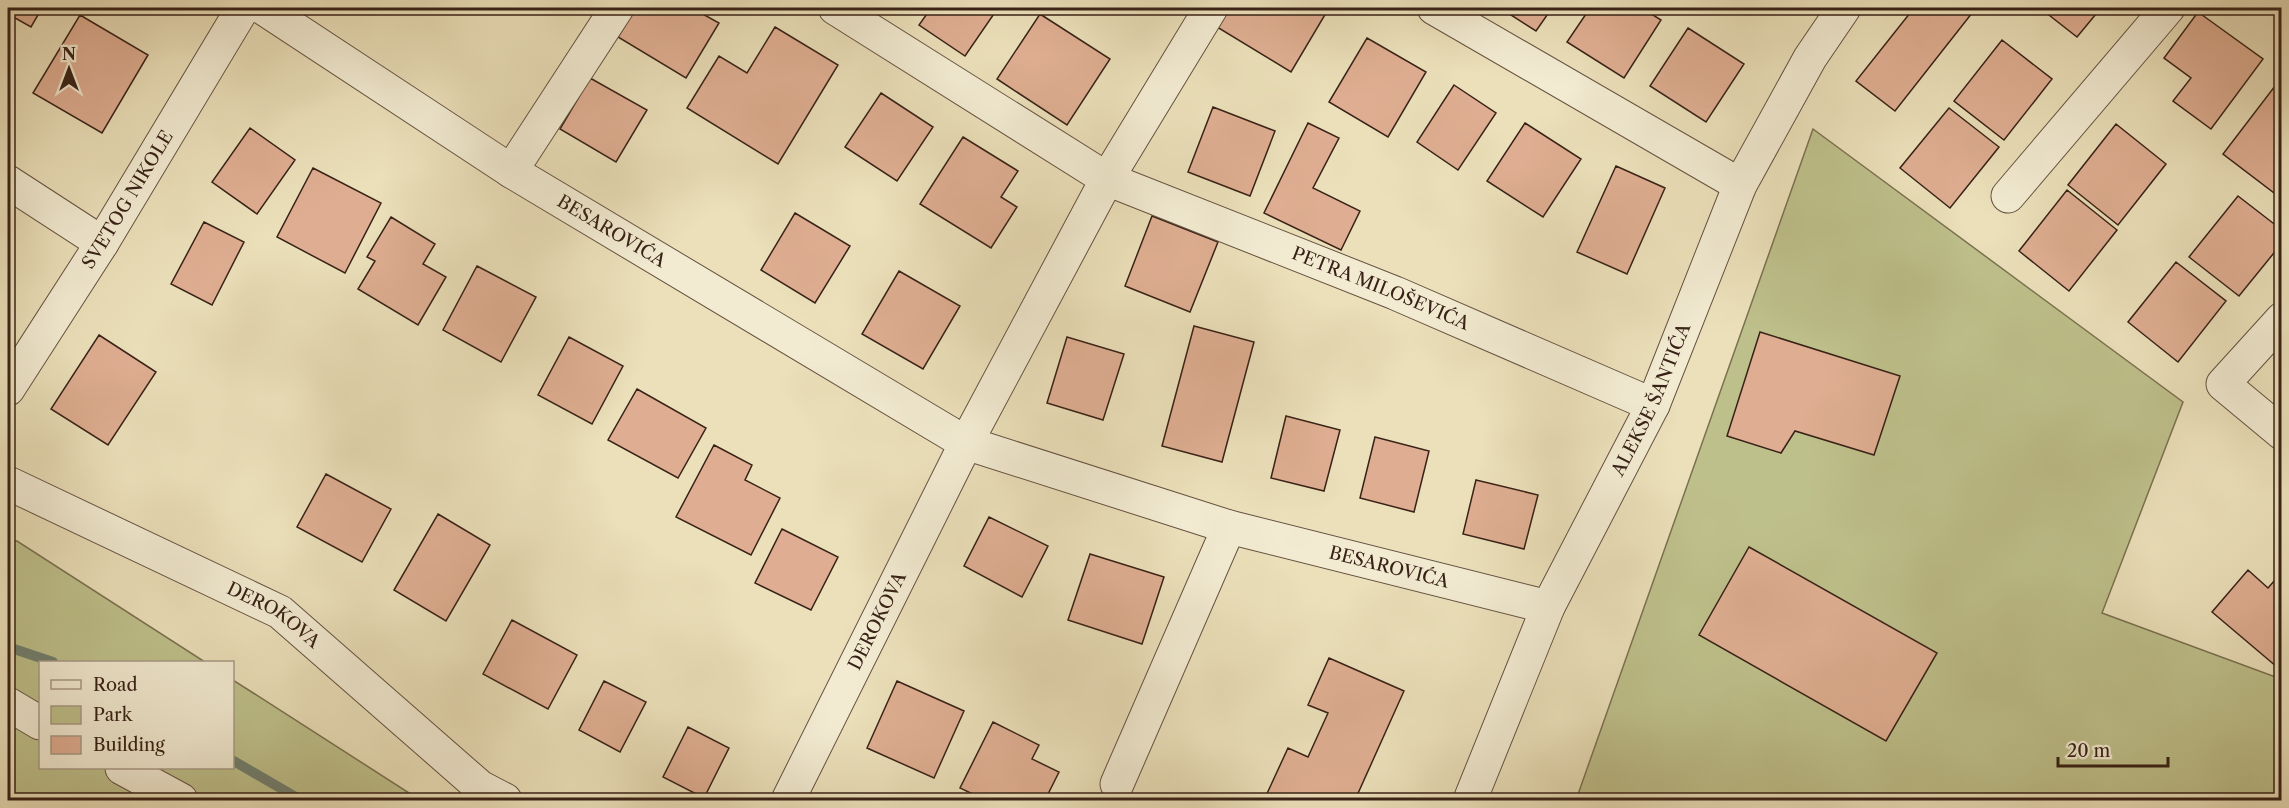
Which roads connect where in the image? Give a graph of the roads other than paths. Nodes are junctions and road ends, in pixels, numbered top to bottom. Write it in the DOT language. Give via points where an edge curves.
graph roads {
  1 [pos="243,8"];
  2 [pos="263,8"];
  3 [pos="617,8"];
  4 [pos="835,8"];
  5 [pos="1211,8"];
  6 [pos="1434,8"];
  7 [pos="1844,8"];
  8 [pos="2168,8"];
  9 [pos="511,171"];
  10 [pos="1107,179"];
  11 [pos="8,182"];
  12 [pos="1740,185"];
  13 [pos="2008,196"];
  14 [pos="102,243"];
  15 [pos="2282,319"];
  16 [pos="8,389"];
  17 [pos="1653,405"];
  18 [pos="2282,433"];
  19 [pos="966,443"];
  20 [pos="8,483"];
  21 [pos="1229,527"];
  22 [pos="1548,607"];
  23 [pos="8,704"];
  24 [pos="39,722"];
  25 [pos="124,769"];
  26 [pos="1117,784"];
  27 [pos="181,801"];
  28 [pos="505,801"];
  29 [pos="788,801"];
  30 [pos="1470,801"];
  1 -- 14 [label="street, SVETOG NIKOLE"];
  2 -- 9 [label="street, BESAROVIĆA"];
  3 -- 9 [label="street"];
  4 -- 10 [label="street, PETRA MILOŠEVIĆA"];
  5 -- 10 [label="street"];
  6 -- 12 [label="street"];
  7 -- 12 [label="street, ALEKSE ŠANTIĆA" via="1809,58"];
  8 -- 13 [label="street"];
  9 -- 19 [label="street, BESAROVIĆA"];
  10 -- 17 [label="street, PETRA MILOŠEVIĆA" via="1395,292"];
  10 -- 19 [label="street"];
  11 -- 14 [label="street"];
  12 -- 17 [label="street, ALEKSE ŠANTIĆA"];
  14 -- 16 [label="street, SVETOG NIKOLE"];
  15 -- 18 [label="street" via="2223,384"];
  17 -- 22 [label="street, ALEKSE ŠANTIĆA"];
  19 -- 21 [label="street, BESAROVIĆA"];
  19 -- 29 [label="street, DEROKOVA"];
  20 -- 28 [label="street, DEROKOVA" via="280,612 480,787"];
  21 -- 22 [label="street, BESAROVIĆA"];
  21 -- 26 [label="street"];
  22 -- 30 [label="street, ALEKSE ŠANTIĆA"];
  23 -- 24 [label="street"];
  25 -- 27 [label="street"];
}
